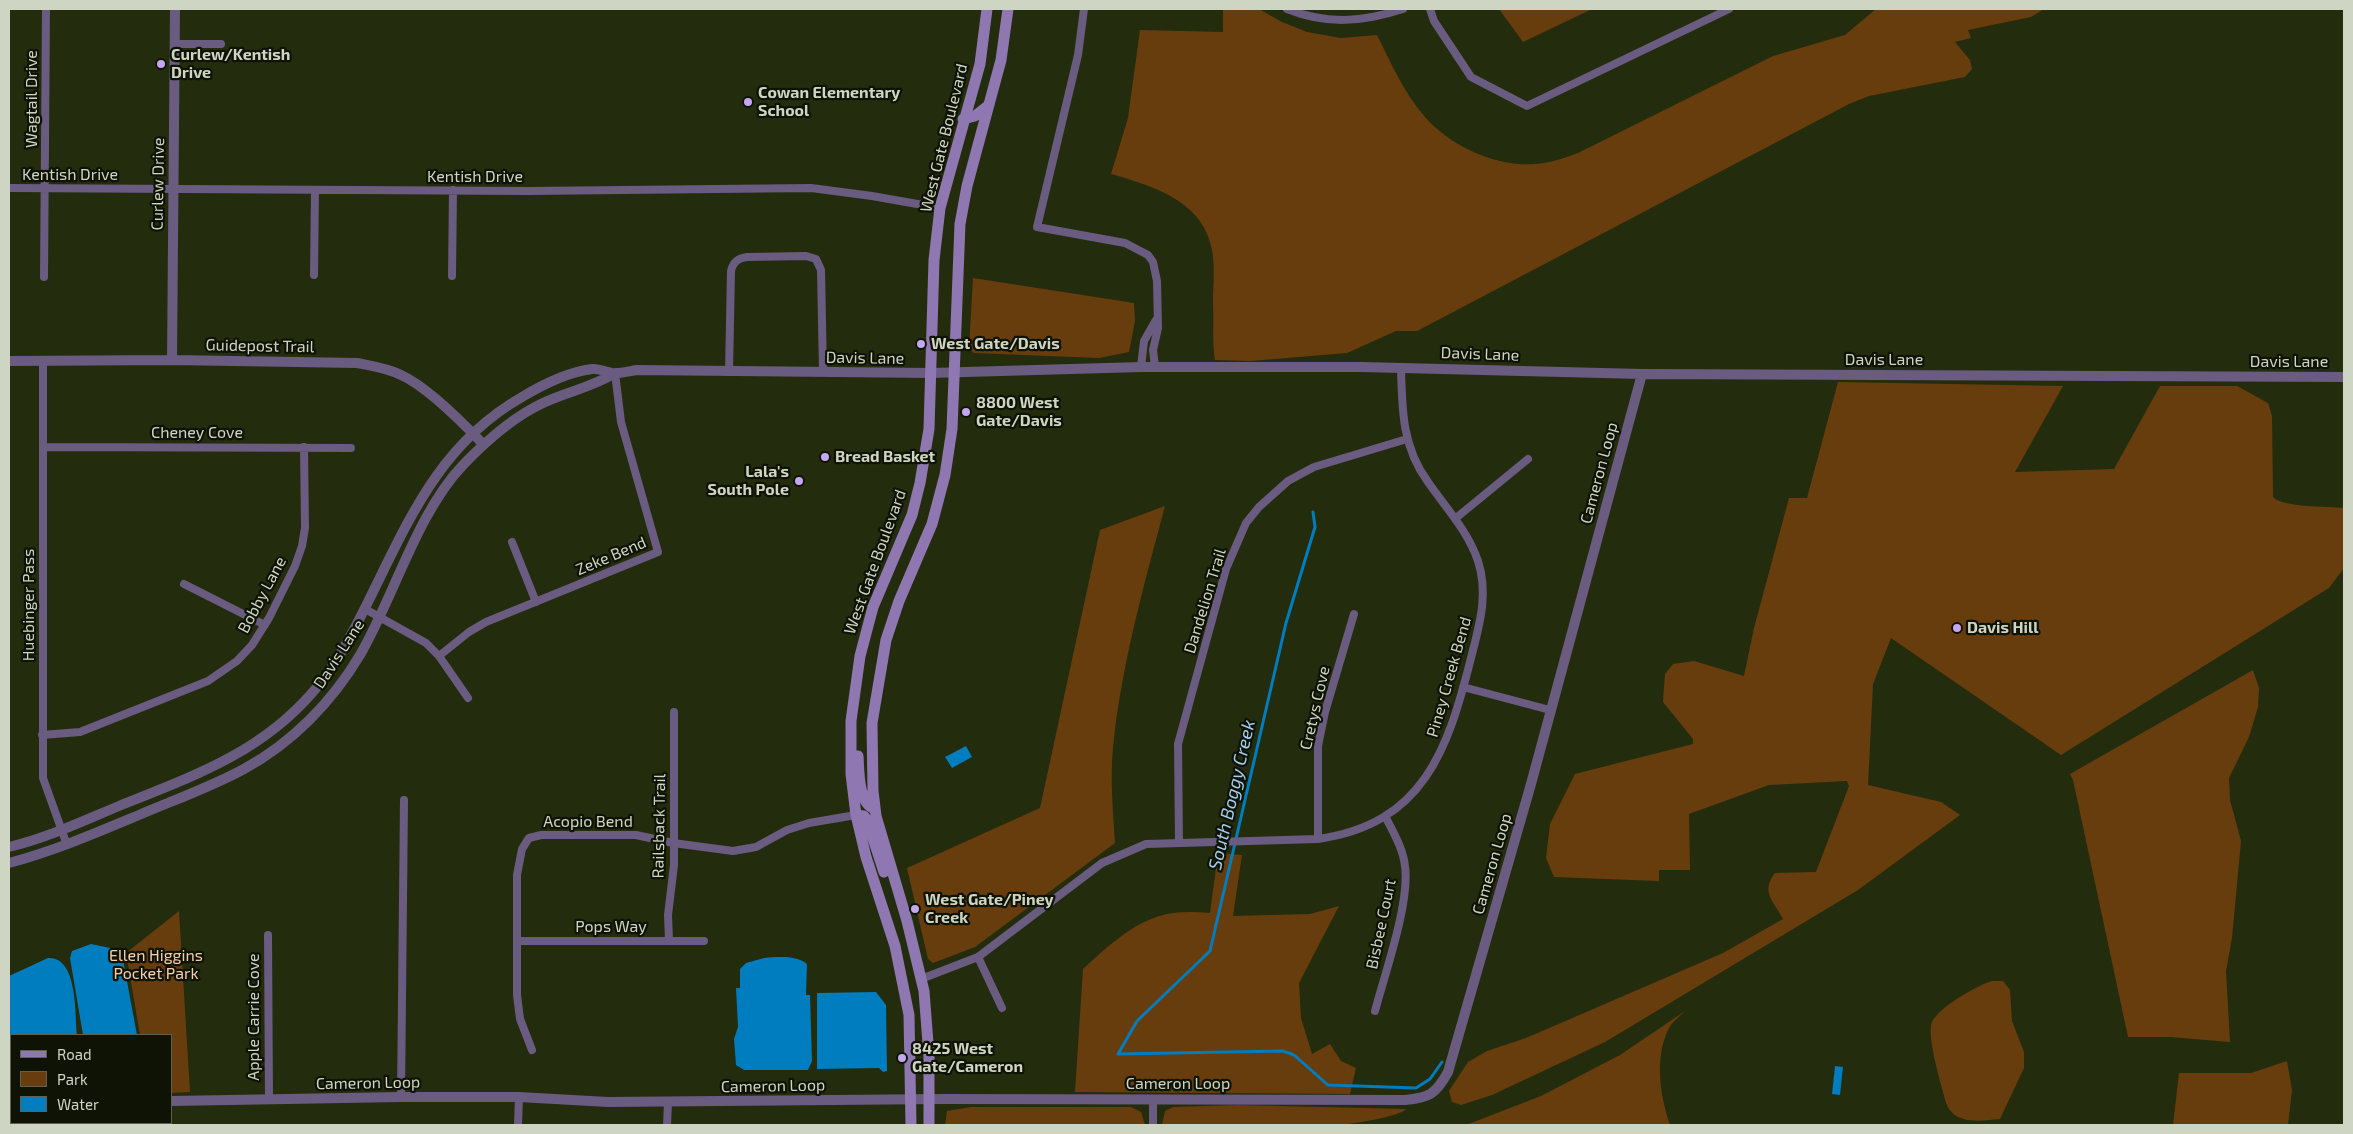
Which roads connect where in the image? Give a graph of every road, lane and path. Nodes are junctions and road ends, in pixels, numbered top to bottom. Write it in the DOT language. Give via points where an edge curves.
graph roads {
  1 [pos="46,9"];
  2 [pos="175,9"];
  3 [pos="987,9"];
  4 [pos="1008,9"];
  5 [pos="1084,9"];
  6 [pos="1287,9"];
  7 [pos="1403,9"];
  8 [pos="1430,9"];
  9 [pos="1729,9"];
  10 [pos="174,44"];
  11 [pos="221,44"];
  12 [pos="989,105"];
  13 [pos="963,119"];
  14 [pos="9,188"];
  15 [pos="45,189"];
  16 [pos="173,189"];
  17 [pos="315,190"];
  18 [pos="453,190"];
  19 [pos="940,208"];
  20 [pos="314,275"];
  21 [pos="452,276"];
  22 [pos="44,277"];
  23 [pos="1156,320"];
  24 [pos="172,360"];
  25 [pos="9,361"];
  26 [pos="43,362"];
  27 [pos="1140,367"];
  28 [pos="1154,367"];
  29 [pos="1401,367"];
  30 [pos="729,372"];
  31 [pos="822,372"];
  32 [pos="955,372"];
  33 [pos="615,373"];
  34 [pos="931,373"];
  35 [pos="1642,374"];
  36 [pos="2344,378"];
  37 [pos="472,432"];
  38 [pos="1407,439"];
  39 [pos="484,444"];
  40 [pos="43,447"];
  41 [pos="304,447"];
  42 [pos="351,448"];
  43 [pos="1528,459"];
  44 [pos="1456,518"];
  45 [pos="512,542"];
  46 [pos="184,584"];
  47 [pos="536,602"];
  48 [pos="365,609"];
  49 [pos="1354,614"];
  50 [pos="380,616"];
  51 [pos="265,626"];
  52 [pos="439,656"];
  53 [pos="1464,688"];
  54 [pos="468,698"];
  55 [pos="1550,710"];
  56 [pos="674,712"];
  57 [pos="42,735"];
  58 [pos="851,735"];
  59 [pos="404,800"];
  60 [pos="876,809"];
  61 [pos="856,815"];
  62 [pos="1385,816"];
  63 [pos="62,830"];
  64 [pos="1318,839"];
  65 [pos="1179,842"];
  66 [pos="673,843"];
  67 [pos="67,845"];
  68 [pos="9,847"];
  69 [pos="9,862"];
  70 [pos="898,892"];
  71 [pos="268,935"];
  72 [pos="669,940"];
  73 [pos="518,941"];
  74 [pos="704,941"];
  75 [pos="978,957"];
  76 [pos="921,979"];
  77 [pos="1002,1008"];
  78 [pos="1375,1011"];
  79 [pos="532,1050"];
  80 [pos="400,1096"];
  81 [pos="519,1097"];
  82 [pos="911,1099"];
  83 [pos="929,1099"];
  84 [pos="1153,1099"];
  85 [pos="269,1100"];
  86 [pos="172,1101"];
  87 [pos="668,1102"];
  88 [pos="518,1125"];
  89 [pos="667,1125"];
  90 [pos="911,1125"];
  91 [pos="929,1125"];
  92 [pos="1153,1125"];
  1 -- 15 [label="street, Wagtail Drive"];
  2 -- 10 [label="street, Curlew Drive"];
  3 -- 13 [label="main road, West Gate Boulevard" via="980,64"];
  4 -- 12 [label="main road" via="1003,49"];
  5 -- 23 [label="street" via="1078,55 1037,227 1125,243 1143,251 1153,262 1155,270"];
  6 -- 7 [label="street" via="1327,20 1345,21"];
  8 -- 9 [label="street" via="1434,21 1471,77 1526,106"];
  10 -- 11 [label="street"];
  10 -- 16 [label="street, Curlew Drive"];
  12 -- 13 [label="main road" via="975,116"];
  12 -- 32 [label="main road" via="960,224"];
  13 -- 19 [label="main road, West Gate Boulevard"];
  14 -- 15 [label="street, Kentish Drive"];
  15 -- 16 [label="street, Kentish Drive"];
  15 -- 22 [label="street, Wagtail Drive"];
  16 -- 17 [label="street, Kentish Drive"];
  16 -- 24 [label="street, Curlew Drive"];
  17 -- 18 [label="street, Kentish Drive"];
  17 -- 20 [label="street"];
  18 -- 19 [label="street, Kentish Drive" via="812,188"];
  18 -- 21 [label="street"];
  19 -- 34 [label="main road, West Gate Boulevard" via="934,260"];
  23 -- 27 [label="street" via="1144,341"];
  23 -- 28 [label="street"];
  24 -- 26 [label="street, Guidepost Trail"];
  24 -- 37 [label="street, Guidepost Trail" via="357,363 380,367 402,375 423,389"];
  25 -- 26 [label="street, Guidepost Trail"];
  26 -- 40 [label="street, Huebinger Pass"];
  27 -- 28 [label="street, Davis Lane"];
  27 -- 32 [label="street, Davis Lane"];
  28 -- 29 [label="street, Davis Lane"];
  29 -- 35 [label="street, Davis Lane"];
  29 -- 38 [label="street, Piney Creek Bend" via="1402,413"];
  30 -- 31 [label="street, Davis Lane"];
  30 -- 31 [label="street" via="731,271 734,263 742,257 806,256 816,260 822,276"];
  30 -- 33 [label="street, Davis Lane" via="637,370"];
  31 -- 34 [label="street, Davis Lane"];
  32 -- 34 [label="street, Davis Lane"];
  32 -- 60 [label="main road" via="945,475 932,524 886,640 877,686 872,723"];
  33 -- 37 [label="street, Davis Lane" via="593,369 565,377 513,402"];
  33 -- 39 [label="street, Davis Lane" via="597,384 542,403"];
  33 -- 47 [label="street, Zeke Bend" via="621,422 658,552"];
  34 -- 58 [label="main road, West Gate Boulevard" via="929,429 920,483 912,515 873,606 860,656"];
  35 -- 36 [label="street, Davis Lane"];
  35 -- 55 [label="street, Cameron Loop"];
  37 -- 39 [label="street, Guidepost Trail"];
  37 -- 48 [label="street, Davis Lane" via="431,480 414,508"];
  38 -- 44 [label="street, Piney Creek Bend" via="1427,481"];
  38 -- 65 [label="street, Dandelion Trail" via="1302,473 1275,492 1246,523 1226,569 1178,744"];
  39 -- 50 [label="street, Davis Lane" via="461,466 439,496"];
  40 -- 41 [label="street, Cheney Cove"];
  40 -- 57 [label="street, Huebinger Pass"];
  41 -- 42 [label="street, Cheney Cove"];
  41 -- 51 [label="street, Bobby Lane" via="305,528 302,546"];
  43 -- 44 [label="street"];
  44 -- 53 [label="street, Piney Creek Bend" via="1478,562 1482,585 1483,608"];
  45 -- 47 [label="street"];
  46 -- 51 [label="street"];
  47 -- 52 [label="street, Zeke Bend" via="486,622"];
  48 -- 50 [label="street"];
  48 -- 63 [label="street, Davis Lane" via="328,674 290,717 263,739 208,770"];
  49 -- 64 [label="street, Cretys Cove" via="1318,746"];
  50 -- 52 [label="street" via="411,633"];
  50 -- 67 [label="street, Davis Lane" via="342,682 316,712 271,752 215,783"];
  51 -- 57 [label="street, Bobby Lane" via="237,661 208,681 80,732"];
  52 -- 54 [label="street"];
  53 -- 55 [label="street"];
  53 -- 62 [label="street, Piney Creek Bend" via="1439,757 1419,787"];
  55 -- 84 [label="street, Cameron Loop" via="1532,784 1448,1072 1440,1087 1425,1098 1405,1100"];
  56 -- 66 [label="street, Railsback Trail"];
  57 -- 63 [label="street, Huebinger Pass" via="43,778"];
  58 -- 60 [label="main road" via="858,756 864,798 870,808"];
  58 -- 61 [label="main road, West Gate Boulevard"];
  59 -- 80 [label="street"];
  60 -- 70 [label="main road"];
  61 -- 66 [label="street, Acopio Bend" via="791,829 745,850 718,850"];
  61 -- 70 [label="main road" via="864,816 885,875"];
  61 -- 82 [label="main road, West Gate Boulevard" via="904,982 909,1015"];
  62 -- 64 [label="street, Piney Creek Bend" via="1357,830"];
  62 -- 78 [label="street, Bisbee Court" via="1400,846 1406,881"];
  63 -- 67 [label="street, Huebinger Pass"];
  63 -- 68 [label="street, Davis Lane"];
  64 -- 65 [label="street, Piney Creek Bend"];
  65 -- 75 [label="street, Piney Creek Bend" via="1146,844 1102,863"];
  66 -- 72 [label="street, Railsback Trail"];
  66 -- 73 [label="street, Acopio Bend" via="636,835 541,835 529,838 522,849 517,875"];
  67 -- 69 [label="street, Davis Lane"];
  70 -- 76 [label="main road"];
  71 -- 85 [label="street, Apple Carrie Cove"];
  72 -- 73 [label="street, Pops Way"];
  72 -- 74 [label="street, Pops Way"];
  73 -- 79 [label="street, Acopio Bend" via="518,1009"];
  75 -- 76 [label="street, Piney Creek Bend"];
  75 -- 77 [label="street"];
  76 -- 83 [label="main road" via="928,1029"];
  80 -- 81 [label="street, Cameron Loop"];
  80 -- 85 [label="street, Cameron Loop"];
  81 -- 87 [label="street, Cameron Loop"];
  81 -- 88 [label="street"];
  82 -- 83 [label="street, Cameron Loop"];
  82 -- 87 [label="street, Cameron Loop"];
  82 -- 90 [label="main road, West Gate Boulevard"];
  83 -- 84 [label="street, Cameron Loop"];
  83 -- 91 [label="main road"];
  84 -- 92 [label="street"];
  85 -- 86 [label="street, Cameron Loop"];
  87 -- 89 [label="street"];
}
